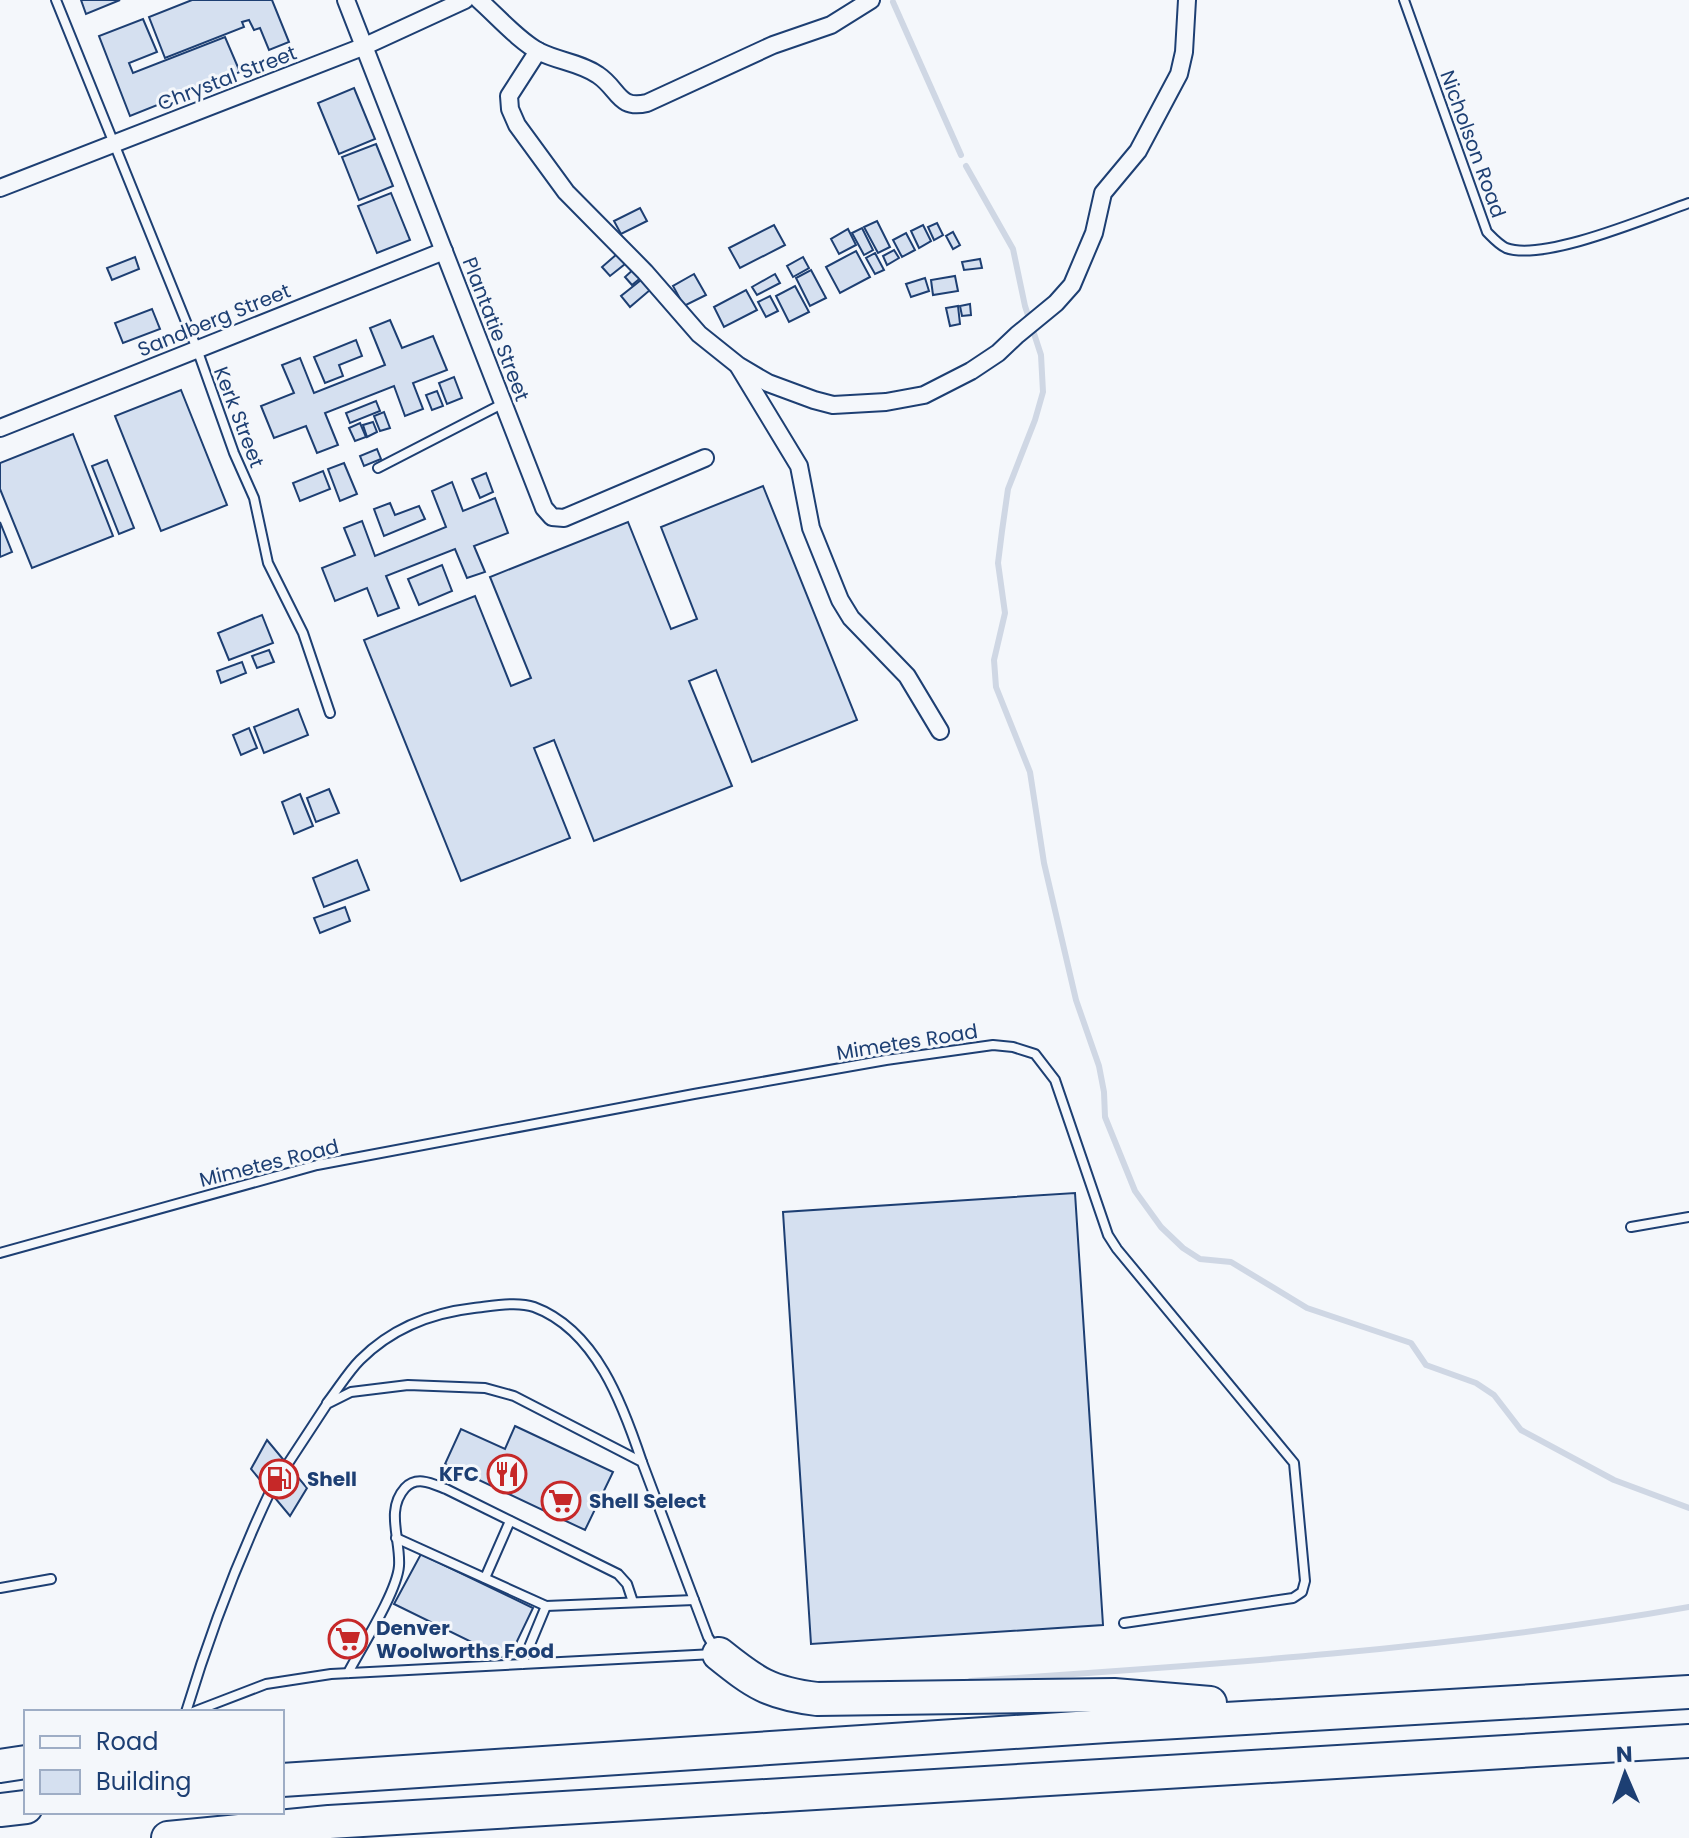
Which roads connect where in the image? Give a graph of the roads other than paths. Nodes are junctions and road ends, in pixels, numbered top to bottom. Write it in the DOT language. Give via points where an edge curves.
graph roads {
  1 [pos="56,0"];
  2 [pos="346,0"];
  3 [pos="465,0"];
  4 [pos="479,0"];
  5 [pos="871,0"];
  6 [pos="1187,0"];
  7 [pos="1404,0"];
  8 [pos="365,46"];
  9 [pos="538,51"];
  10 [pos="115,142"];
  11 [pos="0,188"];
  12 [pos="1689,203"];
  13 [pos="444,251"];
  14 [pos="197,349"];
  15 [pos="739,366"];
  16 [pos="504,403"];
  17 [pos="0,428"];
  18 [pos="705,458"];
  19 [pos="378,468"];
  20 [pos="330,713"];
  21 [pos="940,731"];
  22 [pos="1689,1217"];
  23 [pos="1631,1227"];
  24 [pos="0,1253"];
  25 [pos="327,1404"];
  26 [pos="642,1462"];
  27 [pos="287,1465"];
  28 [pos="270,1492"];
  29 [pos="510,1521"];
  30 [pos="396,1538"];
  31 [pos="485,1578"];
  32 [pos="51,1579"];
  33 [pos="0,1588"];
  34 [pos="694,1600"];
  35 [pos="633,1602"];
  36 [pos="546,1606"];
  37 [pos="1124,1623"];
  38 [pos="719,1654"];
  39 [pos="522,1664"];
  40 [pos="348,1673"];
  41 [pos="1689,1692"];
  42 [pos="187,1710"];
  43 [pos="198,1710"];
  44 [pos="1326,1712"];
  45 [pos="1689,1741"];
  46 [pos="24,1762"];
  47 [pos="0,1766"];
  48 [pos="284,1780"];
  49 [pos="24,1807"];
  50 [pos="0,1810"];
  51 [pos="168,1838"];
  1 -- 10 [label="lane, Kerk Street"];
  2 -- 8 [label="street, Plantatie Street"];
  3 -- 8 [label="street, Chrystal Street"];
  4 -- 9 [label="street"];
  5 -- 9 [label="street" via="831,25 639,105 625,104 612,86 588,69"];
  6 -- 15 [label="street" via="1179,74 1138,151 1103,193 1094,233 1072,285 998,353 924,395 862,404 814,400"];
  7 -- 12 [label="lane, Nicholson Road" via="1487,232 1495,241 1526,251 1551,248"];
  8 -- 10 [label="street, Chrystal Street"];
  8 -- 13 [label="street, Plantatie Street"];
  9 -- 15 [label="street" via="509,96 517,125 566,192 699,334"];
  10 -- 11 [label="street, Chrystal Street"];
  10 -- 14 [label="lane, Kerk Street"];
  13 -- 14 [label="street, Sandberg Street"];
  13 -- 16 [label="street, Plantatie Street"];
  14 -- 17 [label="street, Sandberg Street"];
  14 -- 20 [label="lane, Kerk Street" via="254,498 268,563 303,633"];
  15 -- 21 [label="street" via="799,466 811,528 840,600 907,676"];
  16 -- 18 [label="street, Plantatie Street" via="552,517 564,518"];
  16 -- 19 [label="lane"];
  22 -- 23 [label="lane"];
  24 -- 37 [label="lane, Mimetes Road" via="317,1165 886,1060 993,1045 1035,1054 1055,1080 1108,1235 1294,1463 1302,1592 1293,1598"];
  25 -- 26 [label="lane" via="351,1392 408,1385 485,1388 514,1396"];
  25 -- 26 [label="lane" via="360,1360 406,1324 449,1310 532,1306 576,1335 597,1363 627,1416"];
  25 -- 27 [label="lane"];
  26 -- 34 [label="lane"];
  28 -- 42 [label="lane" via="241,1553"];
  29 -- 30 [label="lane" via="446,1489 414,1481 397,1502"];
  29 -- 31 [label="lane"];
  29 -- 35 [label="lane" via="618,1574"];
  30 -- 31 [label="lane"];
  30 -- 40 [label="lane" via="399,1568"];
  31 -- 36 [label="lane"];
  32 -- 33 [label="lane"];
  34 -- 35 [label="lane"];
  34 -- 38 [label="lane"];
  35 -- 36 [label="lane"];
  36 -- 39 [label="lane"];
  38 -- 39 [label="lane"];
  38 -- 44 [label="highway" via="764,1688 817,1699 1114,1695"];
  39 -- 40 [label="lane"];
  40 -- 43 [label="lane" via="266,1684"];
  41 -- 44 [label="highway"];
  44 -- 48 [label="highway"];
  45 -- 51 [label="highway" via="329,1822"];
  46 -- 47 [label="highway"];
  49 -- 50 [label="highway"];
}
